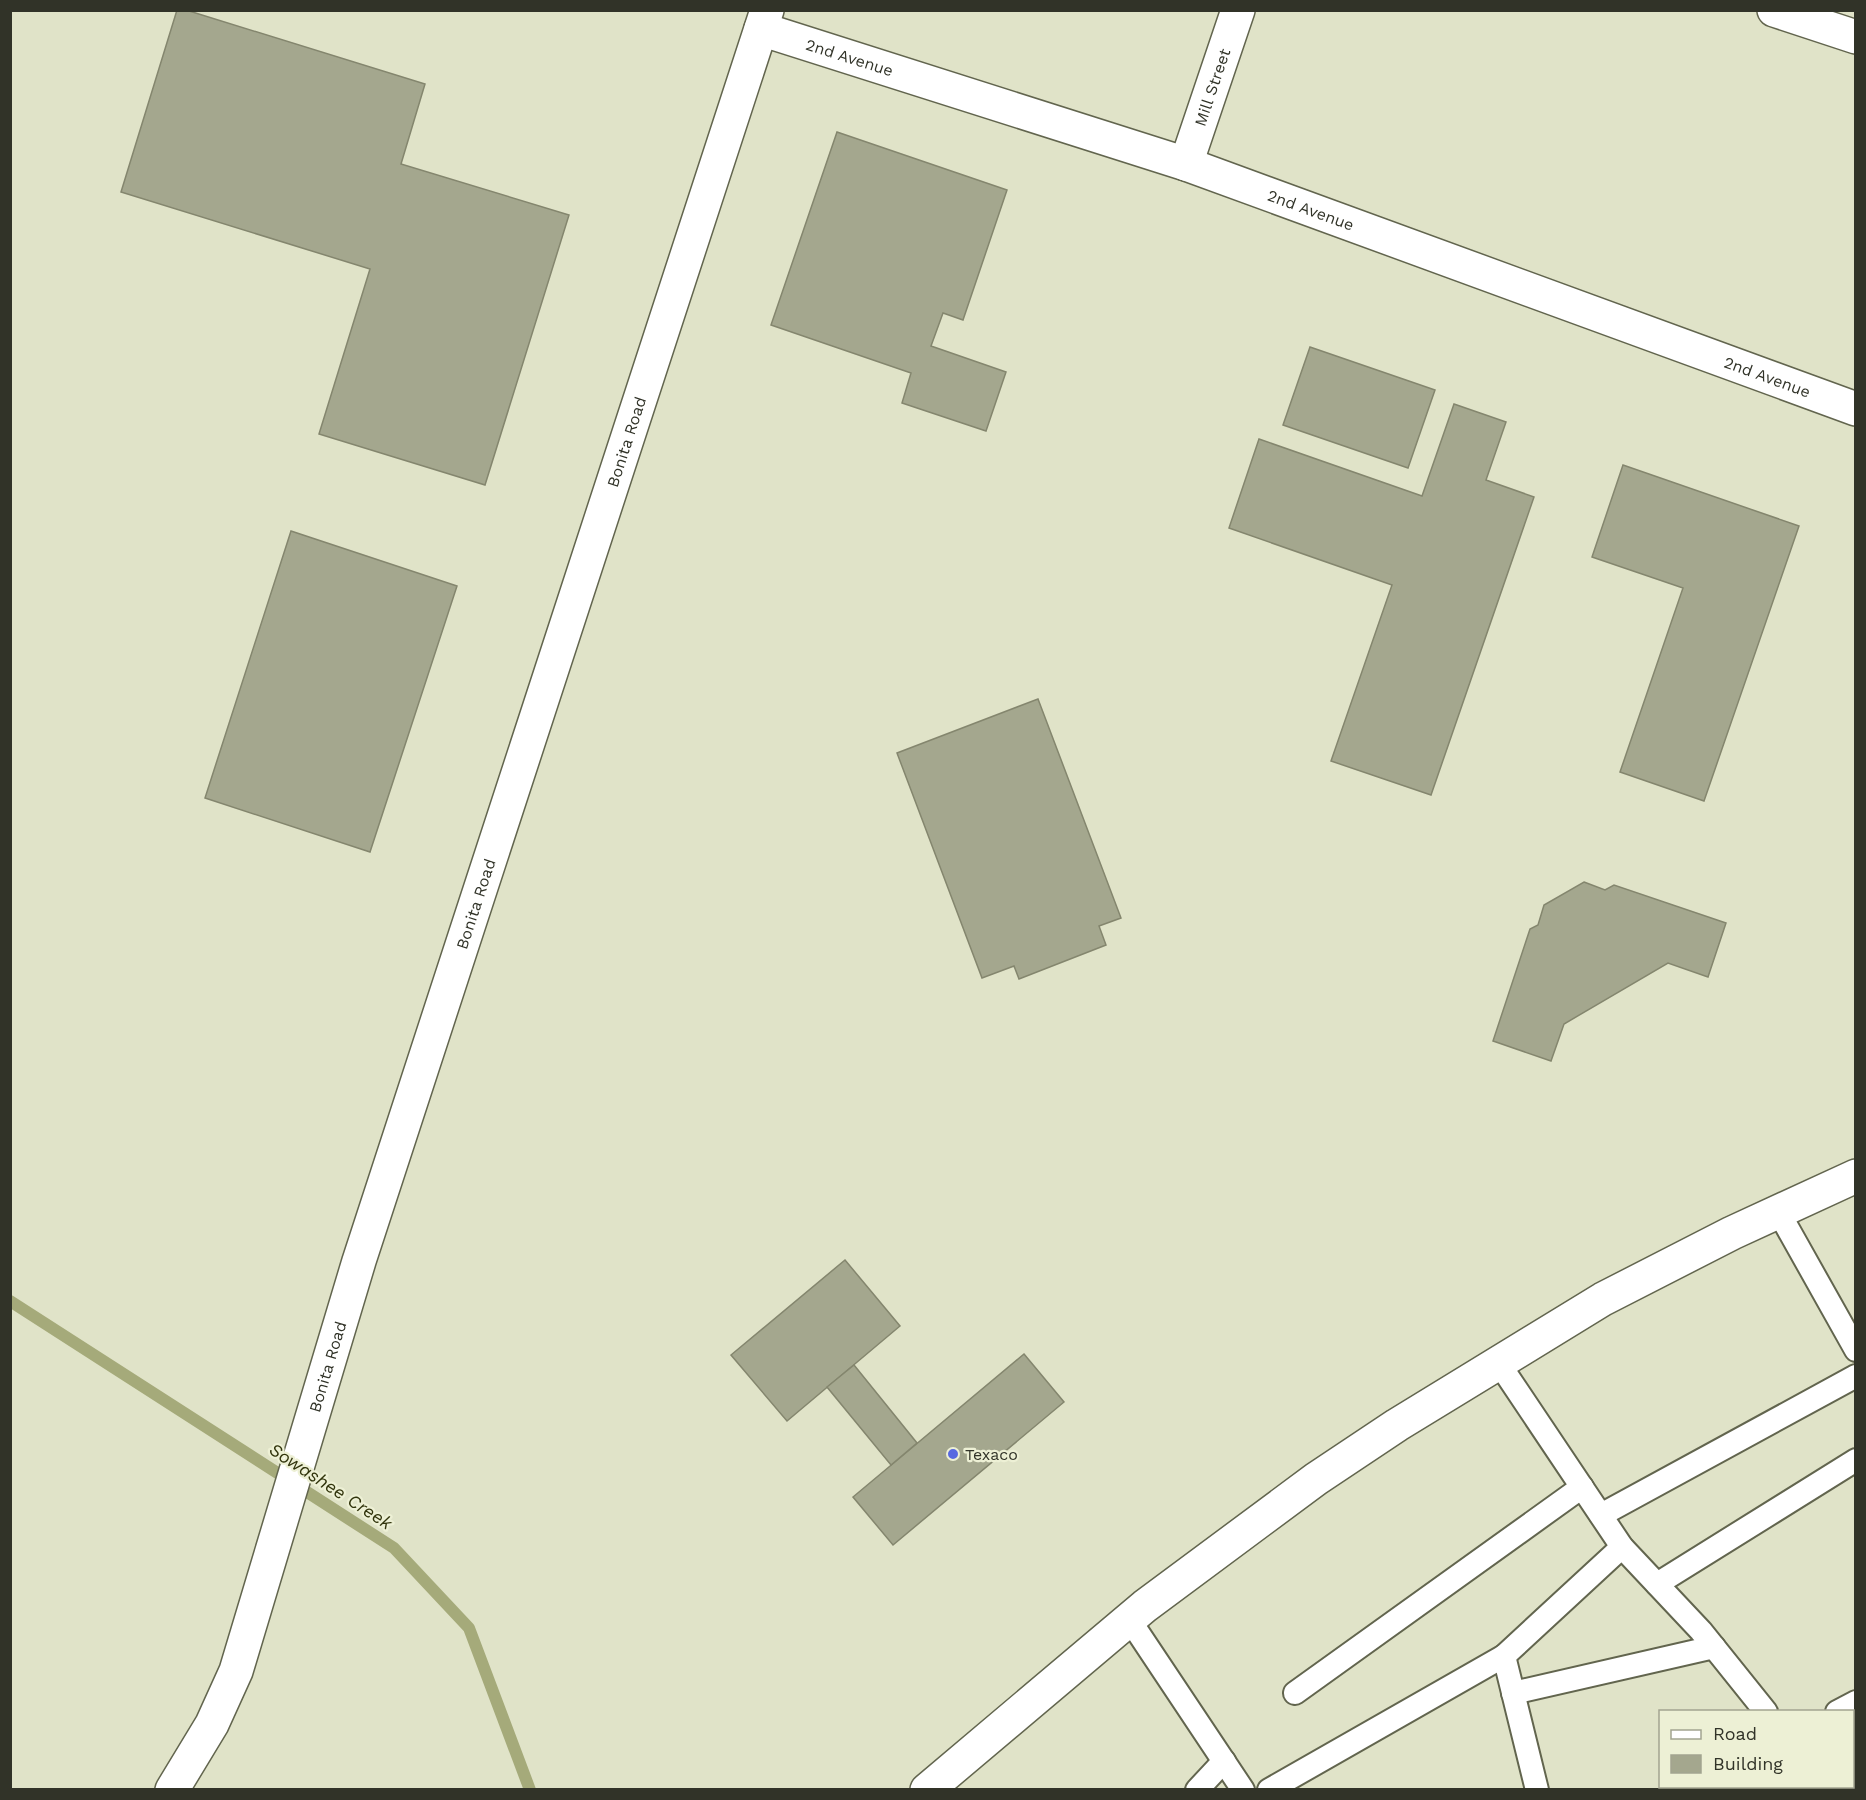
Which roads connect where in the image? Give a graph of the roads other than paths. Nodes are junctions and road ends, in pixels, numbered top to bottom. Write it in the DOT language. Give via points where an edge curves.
graph roads {
  1 [pos="1238,10"];
  2 [pos="1774,10"];
  3 [pos="764,20"];
  4 [pos="1856,38"];
  5 [pos="1186,164"];
  6 [pos="1856,409"];
  7 [pos="1856,1176"];
  8 [pos="1778,1211"];
  9 [pos="1856,1350"];
  10 [pos="1498,1362"];
  11 [pos="1856,1376"];
  12 [pos="1856,1460"];
  13 [pos="1582,1487"];
  14 [pos="1601,1515"];
  15 [pos="1622,1547"];
  16 [pos="1657,1584"];
  17 [pos="1129,1619"];
  18 [pos="1714,1647"];
  19 [pos="1504,1656"];
  20 [pos="1295,1693"];
  21 [pos="1513,1693"];
  22 [pos="1856,1702"];
  23 [pos="1764,1710"];
  24 [pos="1842,1710"];
  25 [pos="1224,1761"];
  26 [pos="172,1790"];
  27 [pos="927,1790"];
  28 [pos="1197,1790"];
  29 [pos="1243,1790"];
  30 [pos="1269,1790"];
  31 [pos="1537,1790"];
  1 -- 5 [label="street, Mill Street"];
  2 -- 4 [label="street"];
  3 -- 5 [label="street, 2nd Avenue"];
  3 -- 26 [label="street, Bonita Road" via="359,1261 236,1671 212,1724"];
  5 -- 6 [label="street, 2nd Avenue"];
  7 -- 8 [label="street"];
  8 -- 9 [label="lane"];
  8 -- 10 [label="street" via="1603,1299"];
  10 -- 13 [label="lane"];
  10 -- 17 [label="street" via="1317,1479"];
  11 -- 14 [label="lane"];
  12 -- 16 [label="lane"];
  13 -- 14 [label="lane"];
  13 -- 20 [label="lane"];
  14 -- 15 [label="lane"];
  15 -- 16 [label="lane"];
  15 -- 19 [label="lane"];
  16 -- 18 [label="lane"];
  17 -- 25 [label="lane"];
  17 -- 27 [label="street"];
  18 -- 21 [label="lane"];
  18 -- 23 [label="lane"];
  19 -- 21 [label="lane"];
  19 -- 30 [label="lane"];
  21 -- 31 [label="lane"];
  22 -- 24 [label="lane"];
  25 -- 28 [label="lane"];
  25 -- 29 [label="lane"];
}
